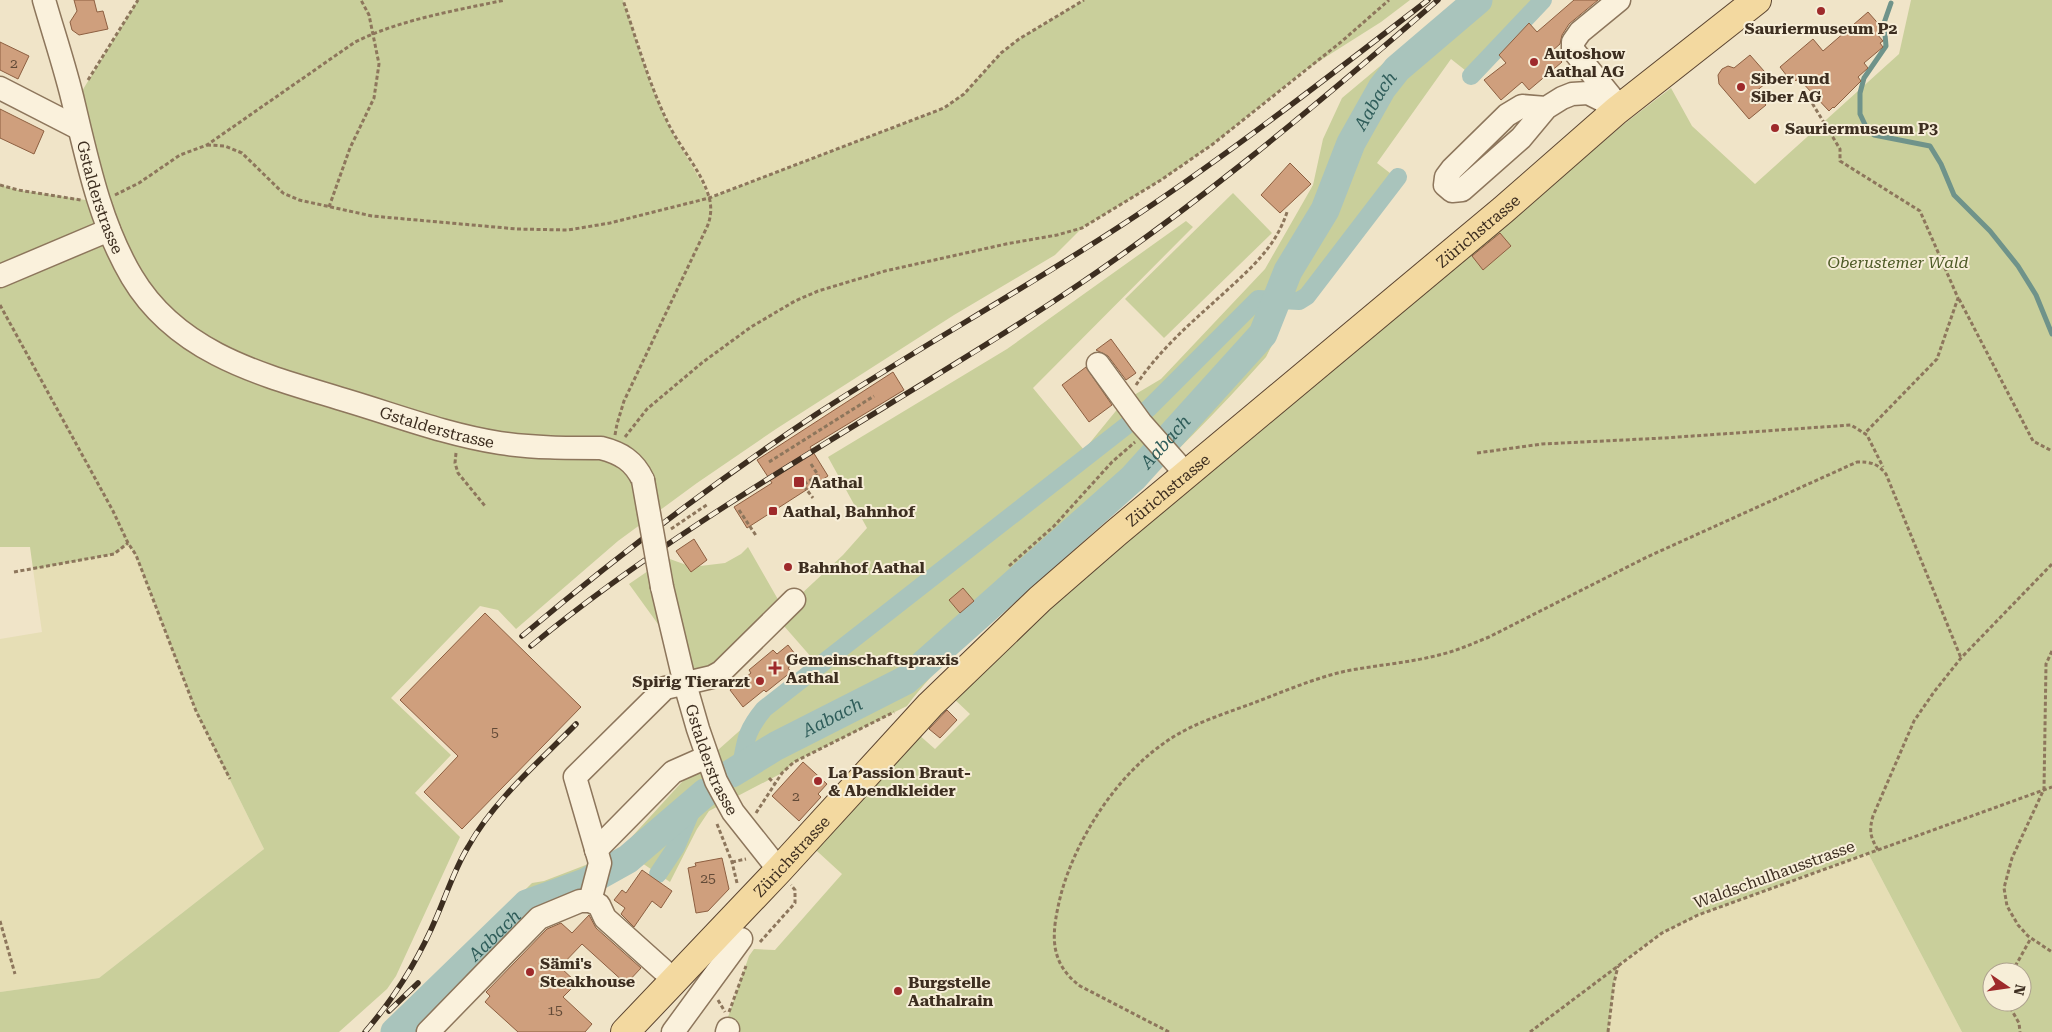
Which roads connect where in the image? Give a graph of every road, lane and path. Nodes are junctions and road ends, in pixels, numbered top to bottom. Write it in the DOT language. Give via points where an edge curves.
graph roads {
  1 [pos="44,0"];
  2 [pos="138,0"];
  3 [pos="361,0"];
  4 [pos="505,0"];
  5 [pos="623,0"];
  6 [pos="1084,0"];
  7 [pos="1389,0"];
  8 [pos="1619,0"];
  9 [pos="1757,0"];
  10 [pos="373,33"];
  11 [pos="0,88"];
  12 [pos="1809,98"];
  13 [pos="74,104"];
  14 [pos="1546,108"];
  15 [pos="1618,109"];
  16 [pos="78,128"];
  17 [pos="207,144"];
  18 [pos="0,185"];
  19 [pos="709,198"];
  20 [pos="100,203"];
  21 [pos="329,207"];
  22 [pos="1287,212"];
  23 [pos="109,230"];
  24 [pos="0,276"];
  25 [pos="1958,298"];
  26 [pos="0,305"];
  27 [pos="1098,364"];
  28 [pos="874,396"];
  29 [pos="620,412"];
  30 [pos="635,424"];
  31 [pos="457,434"];
  32 [pos="1151,434"];
  33 [pos="1864,434"];
  34 [pos="2052,451"];
  35 [pos="1478,453"];
  36 [pos="769,462"];
  37 [pos="811,464"];
  38 [pos="1886,474"];
  39 [pos="813,498"];
  40 [pos="708,504"];
  41 [pos="486,506"];
  42 [pos="739,510"];
  43 [pos="757,537"];
  44 [pos="654,542"];
  45 [pos="128,543"];
  46 [pos="2052,564"];
  47 [pos="1009,566"];
  48 [pos="14,572"];
  49 [pos="794,600"];
  50 [pos="2052,651"];
  51 [pos="1962,658"];
  52 [pos="686,684"];
  53 [pos="898,710"];
  54 [pos="707,757"];
  55 [pos="770,778"];
  56 [pos="230,779"];
  57 [pos="775,784"];
  58 [pos="2052,786"];
  59 [pos="2044,789"];
  60 [pos="754,816"];
  61 [pos="714,818"];
  62 [pos="1878,850"];
  63 [pos="744,852"];
  64 [pos="598,856"];
  65 [pos="748,858"];
  66 [pos="732,862"];
  67 [pos="749,866"];
  68 [pos="779,870"];
  69 [pos="737,883"];
  70 [pos="591,897"];
  71 [pos="0,921"];
  72 [pos="2031,938"];
  73 [pos="747,944"];
  74 [pos="2052,952"];
  75 [pos="2018,962"];
  76 [pos="746,965"];
  77 [pos="1618,965"];
  78 [pos="663,970"];
  79 [pos="15,974"];
  80 [pos="2012,1012"];
  81 [pos="728,1026"];
  82 [pos="428,1032"];
  83 [pos="625,1032"];
  84 [pos="673,1032"];
  85 [pos="1169,1032"];
  86 [pos="1530,1032"];
  87 [pos="1608,1032"];
  88 [pos="2020,1032"];
  1 -- 13 [label="street, Gstalderstrasse"];
  2 -- 13 [label="path"];
  3 -- 10 [label="path"];
  4 -- 10 [label="path" via="413,20"];
  5 -- 19 [label="path" via="659,104"];
  6 -- 19 [label="path" via="1001,52 964,94 944,108"];
  7 -- 30 [label="path" via="1213,144 1082,228 885,271 795,301 751,327 703,362"];
  8 -- 15 [label="street" via="1580,32 1573,42 1573,50"];
  9 -- 15 [label="main road, Zürichstrasse"];
  10 -- 17 [label="path" via="355,42"];
  10 -- 21 [label="path" via="379,64 374,98 350,148"];
  11 -- 16 [label="street"];
  12 -- 25 [label="path" via="1840,149 1840,161 1920,211"];
  13 -- 16 [label="street, Gstalderstrasse"];
  14 -- 15 [label="street" via="1572,94 1588,93"];
  15 -- 32 [label="main road, Zürichstrasse" via="1503,210"];
  16 -- 20 [label="street, Gstalderstrasse"];
  17 -- 20 [label="path" via="180,155 139,183"];
  17 -- 21 [label="path" via="225,146 242,153 282,193"];
  18 -- 20 [label="path"];
  19 -- 21 [label="path" via="568,230 517,229 372,216"];
  19 -- 29 [label="path" via="709,222"];
  20 -- 23 [label="street, Gstalderstrasse"];
  22 -- 32 [label="path" via="1275,240 1261,258 1162,351"];
  23 -- 24 [label="street"];
  23 -- 31 [label="street, Gstalderstrasse" via="133,279 148,299 165,318 212,353 253,372"];
  25 -- 33 [label="path" via="1937,359"];
  25 -- 34 [label="path" via="2033,441"];
  26 -- 45 [label="path"];
  27 -- 32 [label="street"];
  28 -- 36 [label="path"];
  31 -- 41 [label="path" via="455,468"];
  31 -- 44 [label="street, Gstalderstrasse, bridge" via="524,446 601,448 626,457 643,480"];
  32 -- 47 [label="path" via="1112,462 1054,526"];
  32 -- 68 [label="main road, Zürichstrasse" via="1116,533 1047,593 937,698"];
  33 -- 35 [label="path" via="1851,424 1542,444"];
  33 -- 38 [label="path"];
  37 -- 39 [label="path" via="818,475 803,485"];
  38 -- 51 [label="path"];
  38 -- 85 [label="path" via="1871,462 1858,462 1647,557 1464,648 1418,660 1344,672 1311,682 1203,722 1171,738 1146,756 1106,803 1074,858 1058,908 1055,952 1064,972 1080,986"];
  40 -- 44 [label="path"];
  42 -- 43 [label="path"];
  44 -- 52 [label="street, Gstalderstrasse, bridge"];
  45 -- 48 [label="path" via="114,554"];
  45 -- 56 [label="path" via="136,555 196,711"];
  46 -- 51 [label="path"];
  49 -- 52 [label="street" via="721,672"];
  50 -- 59 [label="path" via="2046,664"];
  51 -- 62 [label="path" via="1914,721 1893,768 1869,830"];
  52 -- 54 [label="street, Gstalderstrasse"];
  52 -- 64 [label="street" via="665,688 575,777"];
  53 -- 57 [label="path" via="794,762"];
  54 -- 64 [label="street" via="673,772"];
  54 -- 68 [label="street, Gstalderstrasse" via="726,802"];
  55 -- 57 [label="path"];
  57 -- 60 [label="path"];
  58 -- 59 [label="path, Waldschulhausstrasse"];
  59 -- 62 [label="path, Waldschulhausstrasse"];
  59 -- 72 [label="path" via="2012,858 2004,888 2012,917"];
  61 -- 66 [label="path"];
  62 -- 77 [label="path, Waldschulhausstrasse" via="1698,915 1662,933"];
  63 -- 65 [label="path"];
  64 -- 70 [label="street"];
  65 -- 66 [label="path"];
  65 -- 67 [label="path"];
  66 -- 69 [label="path"];
  68 -- 73 [label="path" via="795,890 795,903"];
  68 -- 83 [label="main road, Zürichstrasse"];
  70 -- 78 [label="street" via="600,904 605,918"];
  70 -- 82 [label="street" via="539,918"];
  71 -- 79 [label="path"];
  72 -- 74 [label="path"];
  72 -- 75 [label="path"];
  73 -- 84 [label="street"];
  76 -- 81 [label="path"];
  77 -- 86 [label="path, Waldschulhausstrasse"];
  77 -- 87 [label="path"];
  80 -- 88 [label="path"];
}
